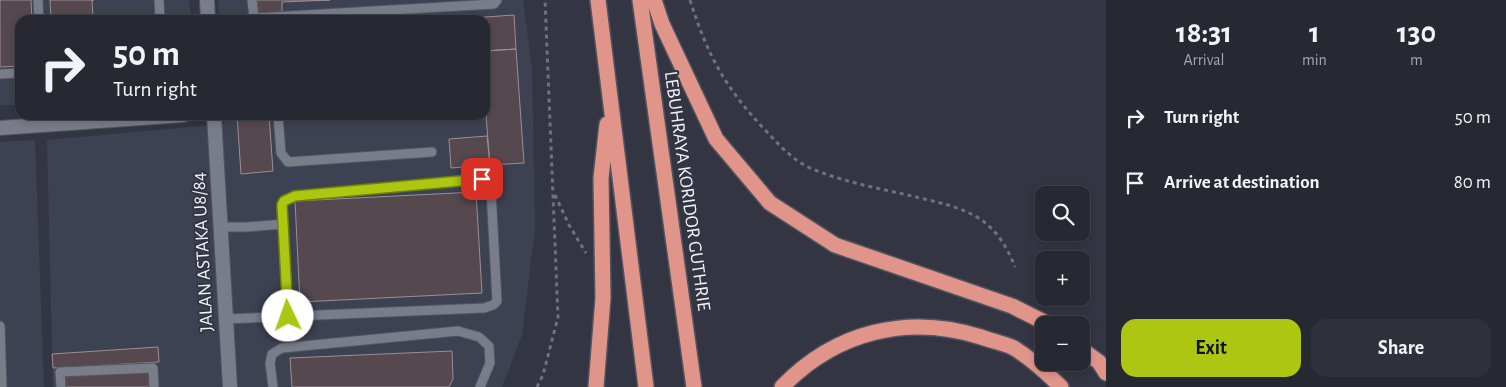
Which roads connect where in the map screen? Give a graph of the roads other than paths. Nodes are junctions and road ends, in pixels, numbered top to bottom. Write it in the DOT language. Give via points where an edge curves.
graph roads {
  1 [pos="38,0"];
  2 [pos="159,0"];
  3 [pos="207,0"];
  4 [pos="252,0"];
  5 [pos="497,0"];
  6 [pos="598,0"];
  7 [pos="640,0"];
  8 [pos="654,0"];
  9 [pos="39,15"];
  10 [pos="160,15"];
  11 [pos="208,15"];
  12 [pos="254,15"];
  13 [pos="305,15"];
  14 [pos="15,73"];
  15 [pos="0,74"];
  16 [pos="610,100"];
  17 [pos="113,120"];
  18 [pos="214,120"];
  19 [pos="278,120"];
  20 [pos="0,128"];
  21 [pos="432,152"];
  22 [pos="283,224"];
  23 [pos="220,227"];
  24 [pos="288,316"];
  25 [pos="1035,318"];
  26 [pos="226,319"];
  27 [pos="0,326"];
  28 [pos="1090,356"];
  29 [pos="1106,373"];
  30 [pos="2,387"];
  31 [pos="60,387"];
  32 [pos="154,387"];
  33 [pos="230,387"];
  34 [pos="273,387"];
  35 [pos="480,387"];
  36 [pos="596,387"];
  37 [pos="646,387"];
  38 [pos="694,387"];
  39 [pos="782,387"];
  40 [pos="1061,387"];
  1 -- 9 [label="lane"];
  2 -- 10 [label="lane"];
  3 -- 11 [label="street"];
  4 -- 12 [label="lane"];
  5 -- 13 [label="lane" via="494,4"];
  6 -- 16 [label="highway"];
  7 -- 38 [label="highway, LEBUHRAYA KORIDOR GUTHRIE"];
  8 -- 25 [label="highway" via="716,139 770,203 835,245 1012,306"];
  14 -- 15 [label="lane"];
  16 -- 36 [label="highway" via="601,178 604,298"];
  16 -- 37 [label="highway"];
  17 -- 20 [label="street"];
  18 -- 23 [label="street, JALAN ASTAKA U8/84"];
  19 -- 21 [label="lane" via="281,153 288,162"];
  22 -- 23 [label="lane"];
  22 -- 24 [label="lane"];
  22 -- 24 [label="lane" via="282,205 295,196 482,179 491,191 497,300 493,305 484,308"];
  23 -- 26 [label="street, JALAN ASTAKA U8/84"];
  24 -- 26 [label="lane"];
  26 -- 33 [label="street, JALAN ASTAKA U8/84"];
  27 -- 30 [label="lane"];
  28 -- 29 [label="highway"];
  31 -- 32 [label="lane" via="60,372 154,368"];
  34 -- 35 [label="lane" via="272,354 282,348 458,331 479,337 489,346 490,363"];
  39 -- 40 [label="highway" via="824,352 867,334 922,326 968,333 1013,348"];
}
